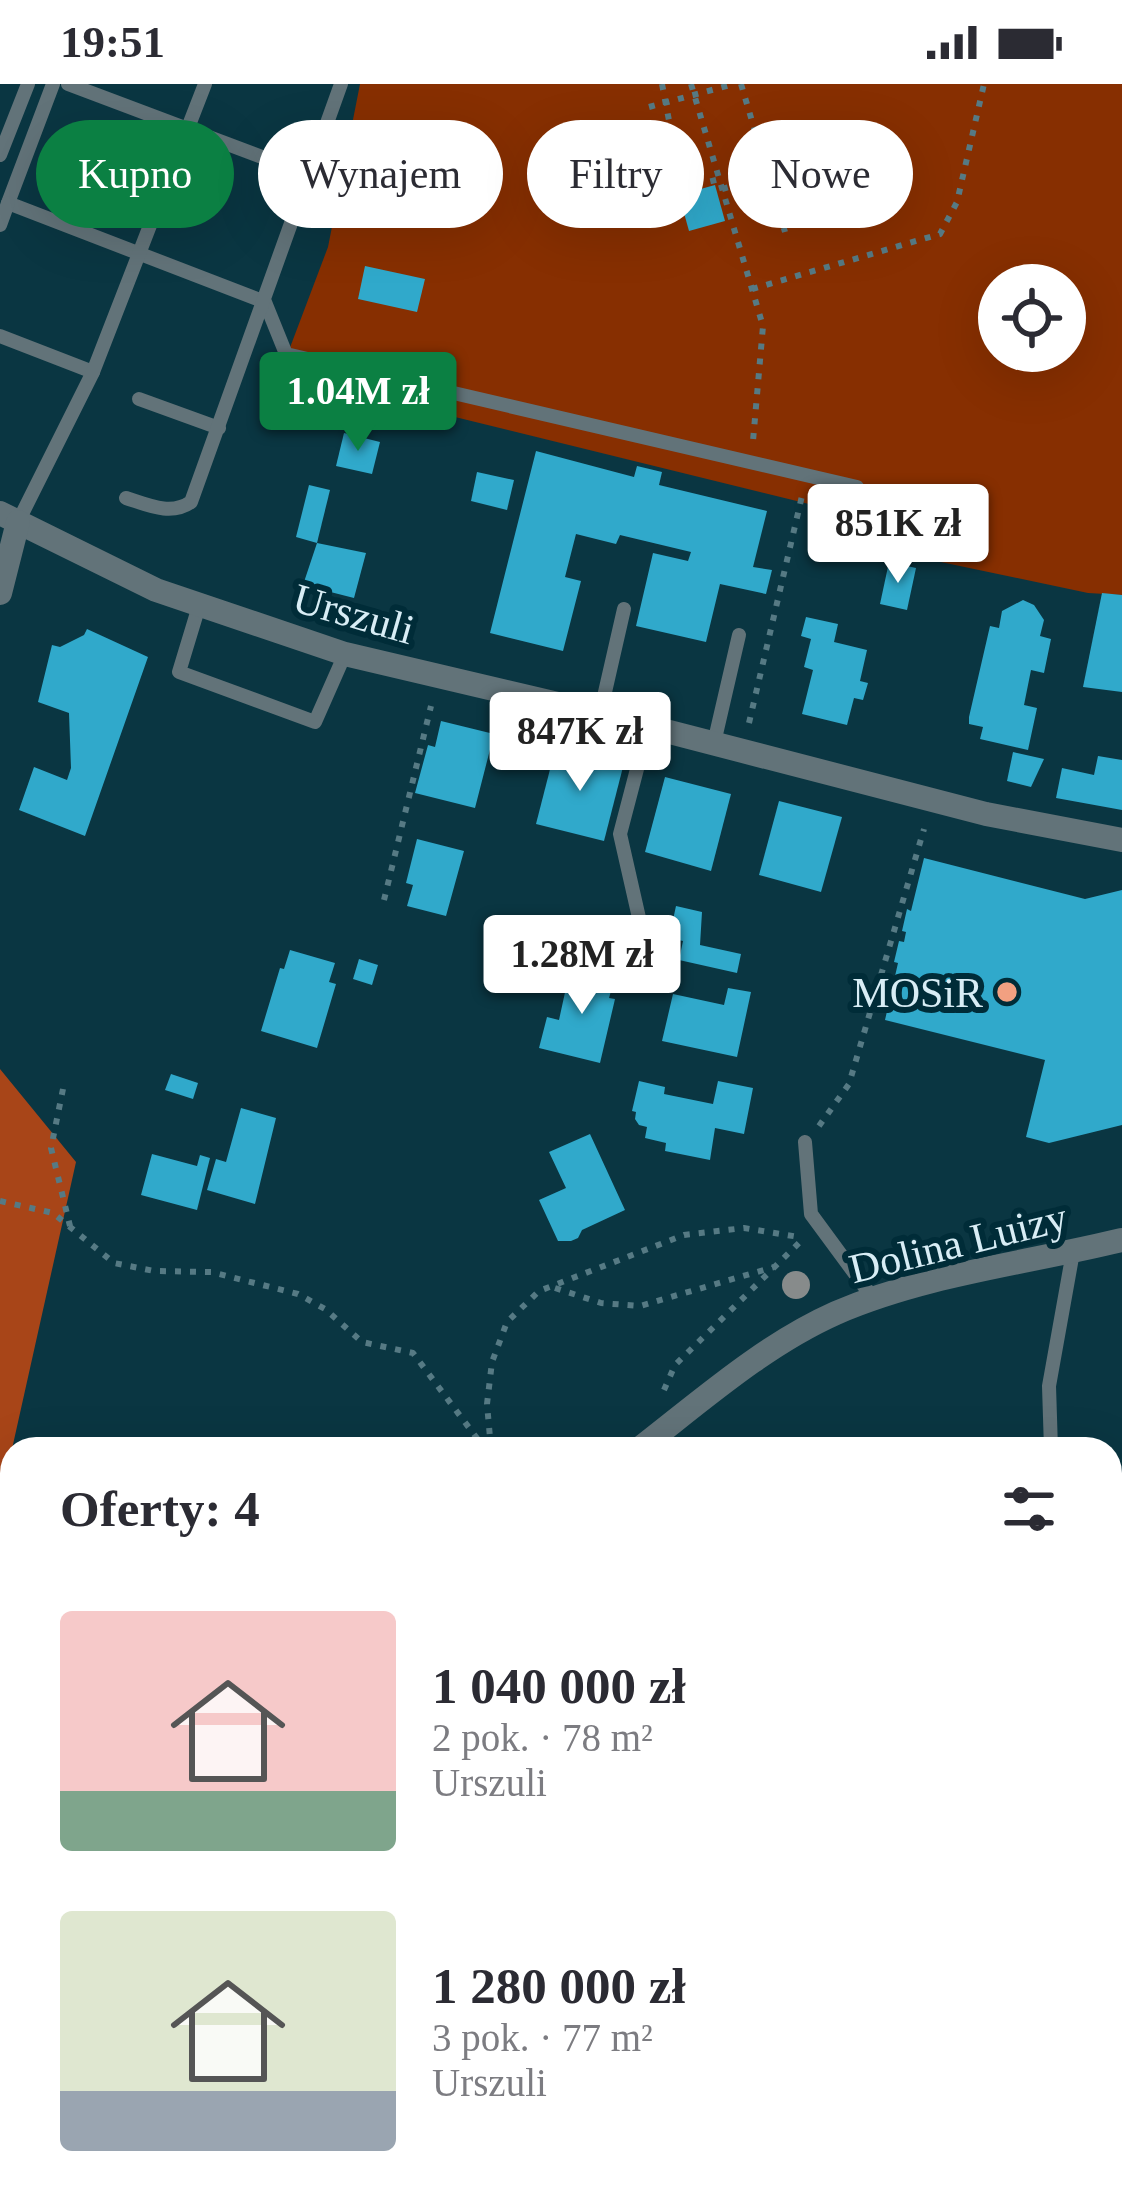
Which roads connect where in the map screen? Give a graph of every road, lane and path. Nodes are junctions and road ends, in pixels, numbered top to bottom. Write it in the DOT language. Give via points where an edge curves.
graph roads {
  1 [pos="28,84"];
  2 [pos="52,84"];
  3 [pos="68,84"];
  4 [pos="205,84"];
  5 [pos="341,84"];
  6 [pos="662,84"];
  7 [pos="692,84"];
  8 [pos="738,84"];
  9 [pos="984,84"];
  10 [pos="695,96"];
  11 [pos="666,105"];
  12 [pos="649,107"];
  13 [pos="164,120"];
  14 [pos="191,120"];
  15 [pos="329,120"];
  16 [pos="669,120"];
  17 [pos="750,120"];
  18 [pos="0,155"];
  19 [pos="720,179"];
  20 [pos="704,183"];
  21 [pos="728,187"];
  22 [pos="722,189"];
  23 [pos="8,203"];
  24 [pos="0,224"];
  25 [pos="149,228"];
  26 [pos="291,228"];
  27 [pos="783,228"];
  28 [pos="784,232"];
  29 [pos="139,254"];
  30 [pos="752,290"];
  31 [pos="265,302"];
  32 [pos="0,336"];
  33 [pos="93,372"];
  34 [pos="139,400"];
  35 [pos="219,428"];
  36 [pos="751,462"];
  37 [pos="807,475"];
  38 [pos="857,487"];
  39 [pos="127,497"];
  40 [pos="9,518"];
  41 [pos="0,593"];
  42 [pos="199,606"];
  43 [pos="624,609"];
  44 [pos="739,634"];
  45 [pos="345,654"];
  46 [pos="438,677"];
  47 [pos="599,714"];
  48 [pos="648,727"];
  49 [pos="714,743"];
  50 [pos="742,751"];
  51 [pos="933,801"];
  52 [pos="1122,840"];
  53 [pos="384,901"];
  54 [pos="642,931"];
  55 [pos="63,1089"];
  56 [pos="806,1142"];
  57 [pos="0,1201"];
  58 [pos="71,1229"];
  59 [pos="804,1238"];
  60 [pos="1122,1240"];
  61 [pos="830,1244"];
  62 [pos="1073,1252"];
  63 [pos="775,1267"];
  64 [pos="552,1287"];
  65 [pos="875,1301"];
  66 [pos="479,1437"];
  67 [pos="488,1437"];
  68 [pos="646,1437"];
  69 [pos="655,1437"];
  70 [pos="1051,1437"];
  71 [pos="573,2205"];
  72 [pos="583,2205"];
  73 [pos="745,2205"];
  74 [pos="756,2205"];
  1 -- 18 [label="lane"];
  2 -- 23 [label="lane"];
  3 -- 13 [label="lane"];
  4 -- 14 [label="lane"];
  5 -- 15 [label="lane"];
  6 -- 11 [label="path"];
  7 -- 10 [label="path"];
  8 -- 10 [label="path"];
  8 -- 17 [label="path"];
  9 -- 30 [label="path" via="957,202 940,234"];
  10 -- 11 [label="path"];
  10 -- 19 [label="path"];
  11 -- 12 [label="path"];
  11 -- 16 [label="path"];
  19 -- 20 [label="path"];
  19 -- 22 [label="path"];
  21 -- 22 [label="path"];
  22 -- 30 [label="path"];
  23 -- 24 [label="lane"];
  23 -- 29 [label="lane"];
  25 -- 29 [label="lane"];
  26 -- 31 [label="lane"];
  27 -- 28 [label="path"];
  29 -- 31 [label="lane"];
  29 -- 33 [label="lane"];
  30 -- 36 [label="path" via="763,326"];
  31 -- 35 [label="lane"];
  31 -- 36 [label="lane" via="286,354"];
  32 -- 33 [label="lane"];
  33 -- 40 [label="lane"];
  34 -- 35 [label="lane"];
  35 -- 39 [label="lane" via="191,502 158,508"];
  36 -- 37 [label="lane"];
  37 -- 38 [label="lane"];
  37 -- 50 [label="path"];
  40 -- 41 [label="street"];
  40 -- 42 [label="street, Urszuli"];
  42 -- 45 [label="street, Urszuli"];
  42 -- 45 [label="lane" via="178,672 314,722"];
  43 -- 47 [label="lane"];
  44 -- 49 [label="lane"];
  45 -- 46 [label="street, Urszuli"];
  46 -- 47 [label="street, Urszuli"];
  46 -- 53 [label="path"];
  47 -- 48 [label="street, Urszuli"];
  48 -- 49 [label="street, Urszuli"];
  48 -- 54 [label="lane" via="620,834"];
  49 -- 50 [label="street, Urszuli"];
  50 -- 51 [label="street, Urszuli"];
  51 -- 52 [label="street, Urszuli"];
  51 -- 56 [label="path" via="848,1084"];
  55 -- 58 [label="path" via="51,1148"];
  56 -- 61 [label="lane" via="811,1214"];
  57 -- 58 [label="path" via="53,1213"];
  58 -- 66 [label="path" via="114,1262 211,1272 298,1294 362,1342 413,1353"];
  59 -- 61 [label="path"];
  59 -- 63 [label="path"];
  59 -- 64 [label="path" via="744,1228 684,1235"];
  60 -- 62 [label="street, Dolina Luizy"];
  61 -- 65 [label="lane"];
  62 -- 65 [label="street, Dolina Luizy"];
  62 -- 70 [label="lane" via="1049,1386"];
  63 -- 64 [label="path" via="640,1306"];
  63 -- 68 [label="path" via="675,1365"];
  64 -- 67 [label="path" via="507,1322 492,1362"];
  65 -- 69 [label="street, Dolina Luizy" via="750,1364"];
  71 -- 72 [label="lane"];
  73 -- 74 [label="path"];
}
